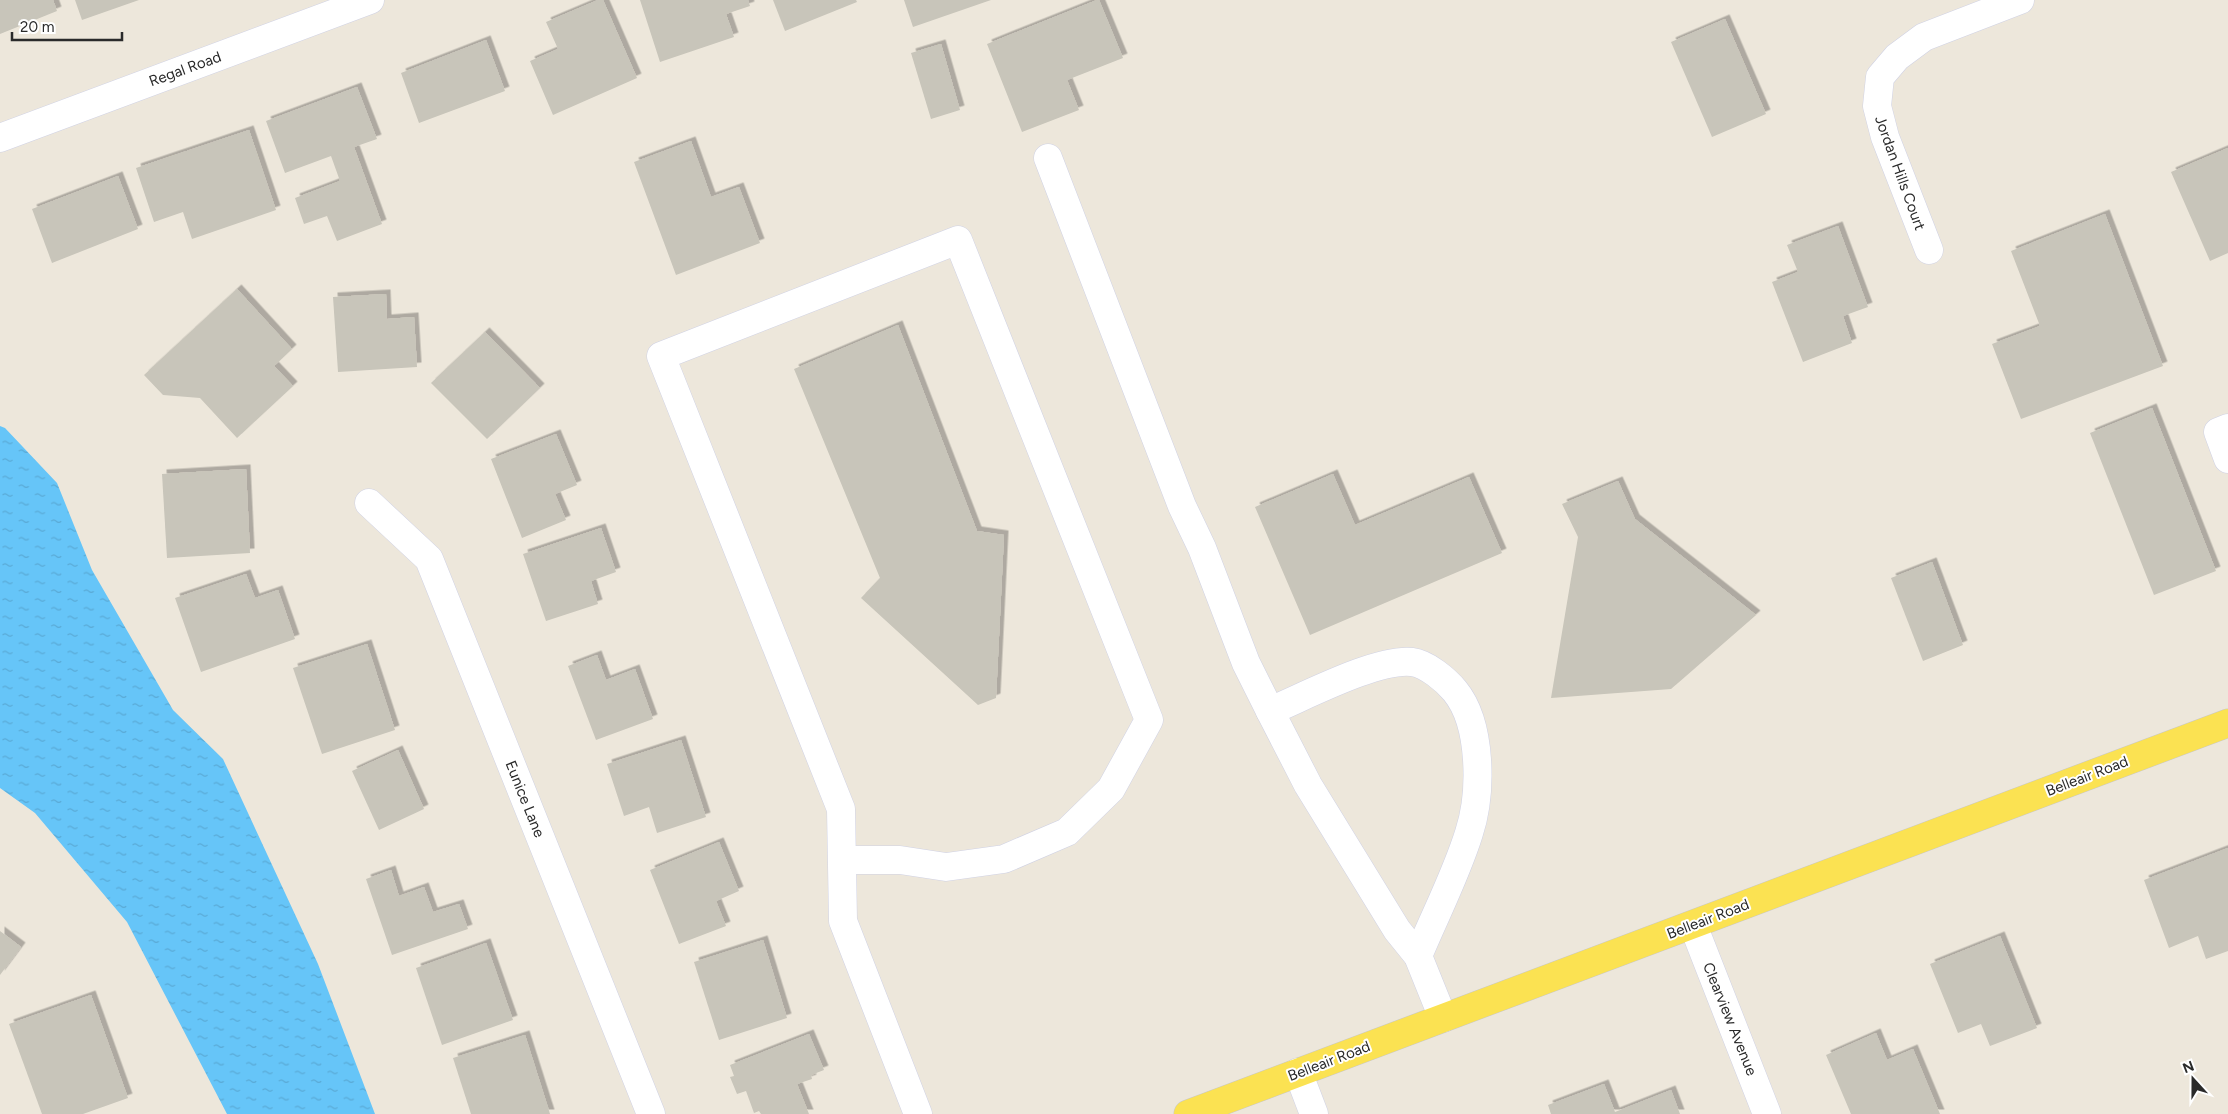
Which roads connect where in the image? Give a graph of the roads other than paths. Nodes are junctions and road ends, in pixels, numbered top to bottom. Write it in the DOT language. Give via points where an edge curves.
graph roads {
  1 [pos="370,0"];
  2 [pos="2020,0"];
  3 [pos="0,138"];
  4 [pos="1048,158"];
  5 [pos="1928,250"];
  6 [pos="2228,428"];
  7 [pos="2228,459"];
  8 [pos="369,504"];
  9 [pos="1270,711"];
  10 [pos="2228,723"];
  11 [pos="843,860"];
  12 [pos="1693,925"];
  13 [pos="1418,956"];
  14 [pos="1443,1018"];
  15 [pos="1298,1072"];
  16 [pos="651,1114"];
  17 [pos="918,1114"];
  18 [pos="1188,1114"];
  19 [pos="1314,1114"];
  20 [pos="1767,1114"];
  1 -- 3 [label="street, Regal Road"];
  2 -- 5 [label="street, Jordan Hills Court" via="1924,37 1896,57 1880,77 1877,106 1885,137"];
  4 -- 9 [label="street" via="1182,506 1202,548 1246,664"];
  6 -- 7 [label="street" via="2218,432"];
  8 -- 16 [label="street, Eunice Lane" via="429,559"];
  9 -- 13 [label="street" via="1308,785 1397,930"];
  9 -- 13 [label="street" via="1378,665 1412,662 1444,678 1464,702 1476,739 1476,792 1470,832"];
  10 -- 12 [label="main road, Belleair Road"];
  11 -- 11 [label="street" via="841,809 661,356 958,240 1149,720 1112,789 1067,832 1004,859 946,867 900,860"];
  11 -- 17 [label="street" via="843,921"];
  12 -- 14 [label="main road, Belleair Road"];
  12 -- 20 [label="street, Clearview Avenue"];
  13 -- 14 [label="street"];
  14 -- 15 [label="main road, Belleair Road"];
  15 -- 18 [label="main road, Belleair Road"];
  15 -- 19 [label="street"];
}
